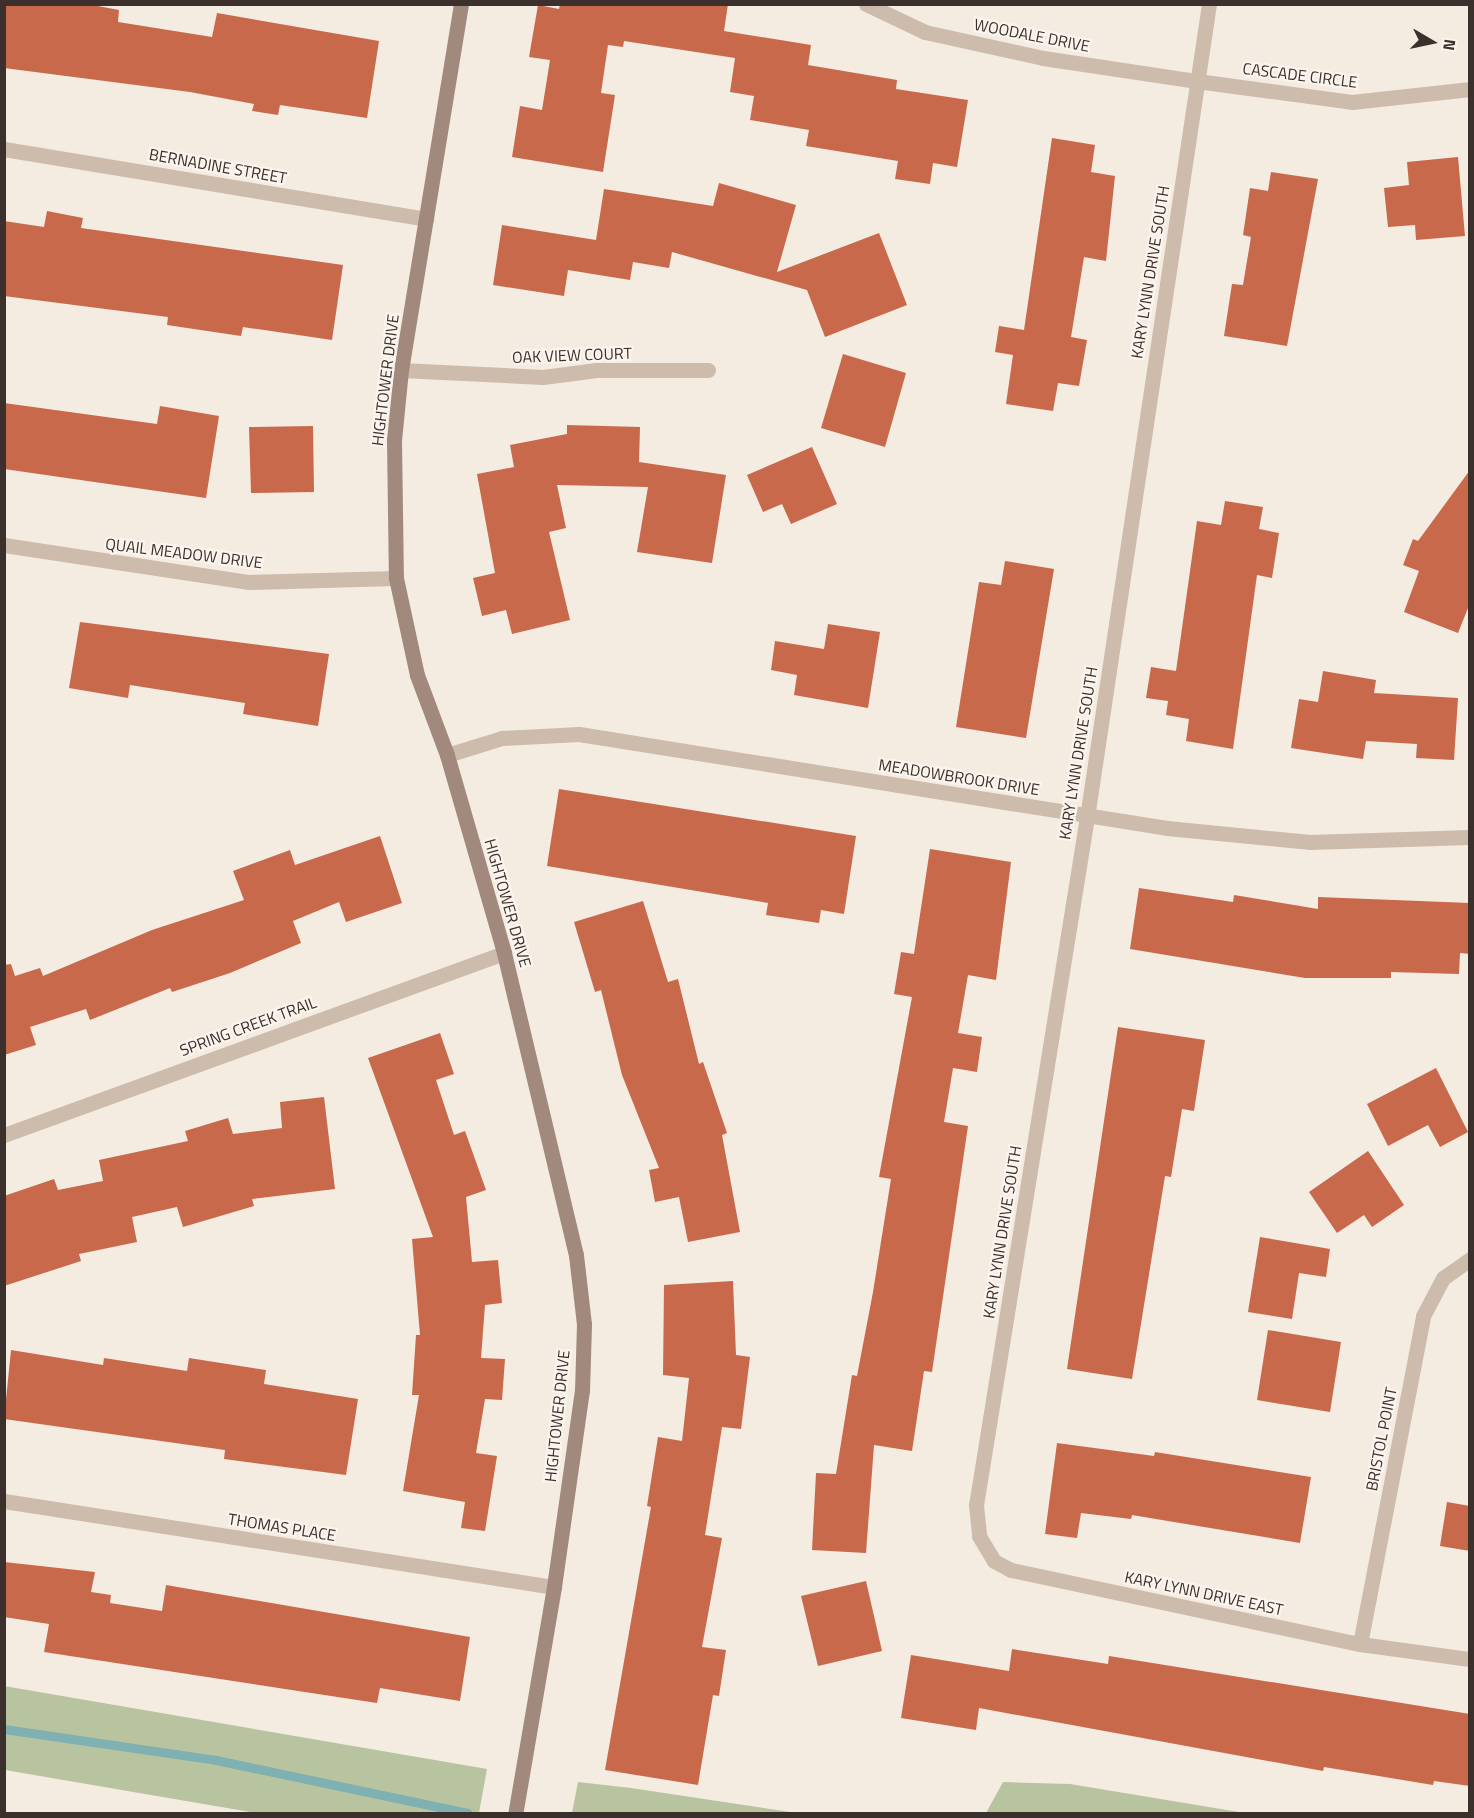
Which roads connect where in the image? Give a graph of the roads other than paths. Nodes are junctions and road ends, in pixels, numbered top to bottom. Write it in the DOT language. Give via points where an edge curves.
graph roads {
  1 [pos="461,4"];
  2 [pos="866,4"];
  3 [pos="1209,4"];
  4 [pos="1197,81"];
  5 [pos="1470,89"];
  6 [pos="4,149"];
  7 [pos="426,219"];
  8 [pos="401,370"];
  9 [pos="708,370"];
  10 [pos="4,545"];
  11 [pos="396,578"];
  12 [pos="447,755"];
  13 [pos="1087,817"];
  14 [pos="1470,837"];
  15 [pos="504,954"];
  16 [pos="4,1135"];
  17 [pos="1470,1259"];
  18 [pos="4,1501"];
  19 [pos="976,1505"];
  20 [pos="554,1587"];
  21 [pos="1360,1644"];
  22 [pos="1470,1659"];
  23 [pos="515,1814"];
  1 -- 7 [label="main road, HIGHTOWER DRIVE"];
  2 -- 4 [label="street, WOODALE DRIVE" via="925,32 1043,58"];
  3 -- 4 [label="street, KARY LYNN DRIVE SOUTH"];
  4 -- 5 [label="street, CASCADE CIRCLE" via="1352,102"];
  4 -- 13 [label="street, KARY LYNN DRIVE SOUTH"];
  6 -- 7 [label="street, BERNADINE STREET"];
  7 -- 8 [label="main road, HIGHTOWER DRIVE"];
  8 -- 9 [label="street, OAK VIEW COURT" via="543,377 597,370"];
  8 -- 11 [label="main road, HIGHTOWER DRIVE" via="394,440"];
  10 -- 11 [label="street, QUAIL MEADOW DRIVE" via="249,582"];
  11 -- 12 [label="main road, HIGHTOWER DRIVE" via="417,675"];
  12 -- 13 [label="street, MEADOWBROOK DRIVE" via="502,738 579,734"];
  12 -- 15 [label="main road, HIGHTOWER DRIVE"];
  13 -- 14 [label="street, MEADOWBROOK DRIVE" via="1310,842"];
  13 -- 19 [label="street, KARY LYNN DRIVE SOUTH"];
  15 -- 16 [label="street, SPRING CREEK TRAIL"];
  15 -- 20 [label="main road, HIGHTOWER DRIVE" via="576,1255 584,1324 582,1390"];
  17 -- 21 [label="street, BRISTOL POINT" via="1443,1278 1423,1316"];
  18 -- 20 [label="street, THOMAS PLACE"];
  19 -- 21 [label="street, KARY LYNN DRIVE EAST" via="979,1536 994,1561 1011,1570"];
  20 -- 23 [label="main road, HIGHTOWER DRIVE"];
  21 -- 22 [label="street, KARY LYNN DRIVE EAST"];
}
